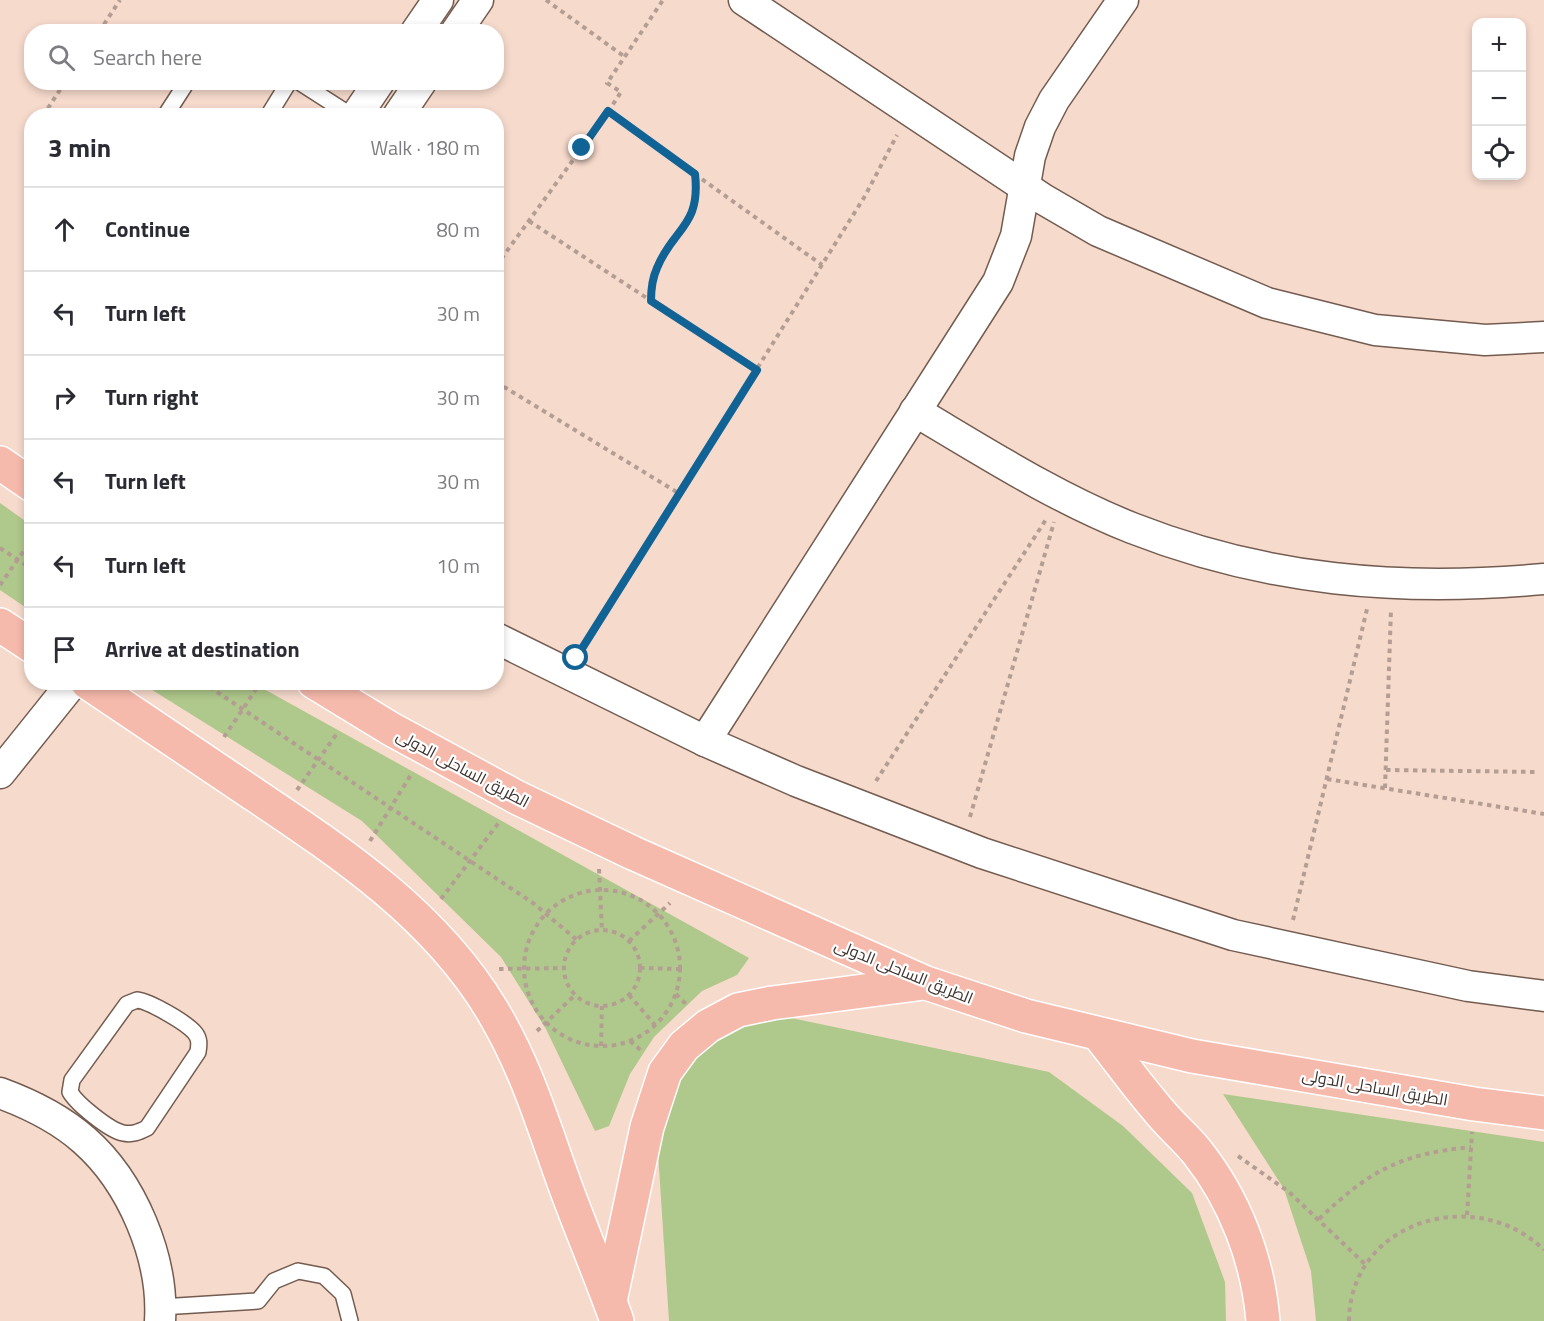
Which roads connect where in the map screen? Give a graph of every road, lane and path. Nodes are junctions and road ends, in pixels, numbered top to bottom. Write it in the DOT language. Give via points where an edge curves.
graph roads {
  1 [pos="120,0"];
  2 [pos="438,0"];
  3 [pos="478,0"];
  4 [pos="546,0"];
  5 [pos="663,0"];
  6 [pos="744,0"];
  7 [pos="1123,0"];
  8 [pos="104,24"];
  9 [pos="422,24"];
  10 [pos="462,24"];
  11 [pos="624,57"];
  12 [pos="60,90"];
  13 [pos="182,90"];
  14 [pos="284,90"];
  15 [pos="312,90"];
  16 [pos="374,90"];
  17 [pos="416,90"];
  18 [pos="48,108"];
  19 [pos="170,108"];
  20 [pos="273,108"];
  21 [pos="341,108"];
  22 [pos="360,108"];
  23 [pos="403,108"];
  24 [pos="608,111"];
  25 [pos="910,111"];
  26 [pos="695,174"];
  27 [pos="1025,186"];
  28 [pos="529,221"];
  29 [pos="504,255"];
  30 [pos="822,265"];
  31 [pos="651,301"];
  32 [pos="1544,337"];
  33 [pos="757,370"];
  34 [pos="504,387"];
  35 [pos="915,411"];
  36 [pos="0,463"];
  37 [pos="24,480"];
  38 [pos="680,494"];
  39 [pos="1062,495"];
  40 [pos="0,548"];
  41 [pos="24,551"];
  42 [pos="18,560"];
  43 [pos="24,564"];
  44 [pos="1544,579"];
  45 [pos="1382,583"];
  46 [pos="0,585"];
  47 [pos="0,625"];
  48 [pos="24,641"];
  49 [pos="504,642"];
  50 [pos="565,674"];
  51 [pos="67,690"];
  52 [pos="99,690"];
  53 [pos="214,690"];
  54 [pos="256,690"];
  55 [pos="327,690"];
  56 [pos="355,707"];
  57 [pos="243,710"];
  58 [pos="705,741"];
  59 [pos="427,749"];
  60 [pos="318,760"];
  61 [pos="206,762"];
  62 [pos="1386,770"];
  63 [pos="1538,772"];
  64 [pos="0,773"];
  65 [pos="1326,779"];
  66 [pos="1385,788"];
  67 [pos="518,798"];
  68 [pos="860,807"];
  69 [pos="390,808"];
  70 [pos="282,813"];
  71 [pos="1544,814"];
  72 [pos="597,836"];
  73 [pos="962,846"];
  74 [pos="470,861"];
  75 [pos="355,865"];
  76 [pos="695,880"];
  77 [pos="601,890"];
  78 [pos="546,913"];
  79 [pos="658,913"];
  80 [pos="422,923"];
  81 [pos="602,931"];
  82 [pos="577,940"];
  83 [pos="629,941"];
  84 [pos="1287,947"];
  85 [pos="565,968"];
  86 [pos="640,968"];
  87 [pos="463,969"];
  88 [pos="524,969"];
  89 [pos="680,969"];
  90 [pos="926,983"];
  91 [pos="575,995"];
  92 [pos="629,995"];
  93 [pos="1544,996"];
  94 [pos="602,1006"];
  95 [pos="546,1023"];
  96 [pos="655,1025"];
  97 [pos="1100,1035"];
  98 [pos="601,1046"];
  99 [pos="515,1050"];
  100 [pos="0,1093"];
  101 [pos="1474,1104"];
  102 [pos="1544,1113"];
  103 [pos="93,1130"];
  104 [pos="1471,1147"];
  105 [pos="1237,1155"];
  106 [pos="1467,1215"];
  107 [pos="1319,1219"];
  108 [pos="1544,1250"];
  109 [pos="1367,1266"];
  110 [pos="614,1311"];
  111 [pos="160,1314"];
  112 [pos="350,1321"];
  113 [pos="1263,1321"];
  114 [pos="1349,1321"];
  1 -- 8 [label="path"];
  2 -- 9 [label="street"];
  3 -- 10 [label="street"];
  4 -- 11 [label="path"];
  5 -- 11 [label="path"];
  6 -- 25 [label="street"];
  7 -- 27 [label="street" via="1054,100 1033,146"];
  11 -- 24 [label="path" via="607,83 621,92"];
  12 -- 18 [label="path"];
  13 -- 19 [label="lane"];
  14 -- 20 [label="lane"];
  15 -- 21 [label="lane"];
  16 -- 22 [label="street"];
  17 -- 23 [label="street"];
  24 -- 26 [label="path"];
  24 -- 28 [label="path"];
  25 -- 27 [label="street"];
  25 -- 30 [label="path" via="865,196"];
  26 -- 30 [label="path"];
  26 -- 31 [label="path" via="696,197 690,219 656,268"];
  27 -- 32 [label="street" via="1098,231 1267,303 1375,330 1485,340"];
  27 -- 35 [label="street" via="1016,236 998,282"];
  28 -- 29 [label="path"];
  28 -- 31 [label="path"];
  30 -- 33 [label="path"];
  31 -- 33 [label="path"];
  33 -- 38 [label="path"];
  34 -- 38 [label="path"];
  35 -- 39 [label="street"];
  35 -- 58 [label="street"];
  36 -- 37 [label="highway"];
  38 -- 50 [label="path"];
  39 -- 45 [label="street" via="1131,528 1221,558 1312,577"];
  39 -- 68 [label="path"];
  39 -- 73 [label="path"];
  40 -- 42 [label="path"];
  41 -- 42 [label="path"];
  42 -- 43 [label="path"];
  42 -- 46 [label="path"];
  44 -- 45 [label="street"];
  45 -- 62 [label="path"];
  45 -- 65 [label="path"];
  47 -- 48 [label="highway"];
  49 -- 50 [label="street"];
  50 -- 58 [label="street"];
  51 -- 64 [label="street"];
  52 -- 61 [label="highway"];
  53 -- 57 [label="path"];
  54 -- 57 [label="path"];
  55 -- 56 [label="highway, الطريق الساحلى الدولى"];
  56 -- 59 [label="highway, الطريق الساحلى الدولى"];
  56 -- 60 [label="path"];
  57 -- 60 [label="path"];
  57 -- 61 [label="path"];
  58 -- 68 [label="street"];
  59 -- 67 [label="highway, الطريق الساحلى الدولى"];
  59 -- 69 [label="path"];
  60 -- 69 [label="path"];
  60 -- 70 [label="path"];
  61 -- 70 [label="highway"];
  62 -- 63 [label="path"];
  62 -- 66 [label="path"];
  65 -- 66 [label="path"];
  65 -- 84 [label="path"];
  66 -- 71 [label="path"];
  67 -- 72 [label="highway, الطريق الساحلى الدولى"];
  67 -- 74 [label="path"];
  68 -- 73 [label="street"];
  69 -- 74 [label="path"];
  69 -- 75 [label="path"];
  70 -- 75 [label="highway"];
  72 -- 76 [label="highway, الطريق الساحلى الدولى"];
  72 -- 77 [label="path"];
  73 -- 84 [label="street" via="1154,911"];
  74 -- 78 [label="path"];
  74 -- 80 [label="path"];
  75 -- 80 [label="highway"];
  76 -- 79 [label="path"];
  76 -- 90 [label="highway, الطريق الساحلى الدولى"];
  77 -- 78 [label="path" via="570,896"];
  77 -- 79 [label="path" via="626,893"];
  77 -- 81 [label="path"];
  78 -- 82 [label="path"];
  78 -- 88 [label="path" via="531,934"];
  79 -- 83 [label="path"];
  79 -- 89 [label="path" via="675,939"];
  80 -- 87 [label="highway"];
  81 -- 82 [label="path"];
  81 -- 83 [label="path"];
  82 -- 85 [label="path" via="568,952"];
  83 -- 86 [label="path"];
  84 -- 93 [label="street" via="1468,986"];
  85 -- 88 [label="path"];
  85 -- 91 [label="path" via="565,978"];
  86 -- 89 [label="path"];
  86 -- 92 [label="path" via="638,983"];
  87 -- 88 [label="path"];
  87 -- 99 [label="highway"];
  88 -- 95 [label="path" via="530,998"];
  89 -- 96 [label="path" via="674,1000"];
  90 -- 97 [label="highway, الطريق الساحلى الدولى"];
  90 -- 110 [label="highway" via="738,1010 708,1026 684,1046 665,1072 647,1127"];
  91 -- 94 [label="path"];
  91 -- 95 [label="path"];
  92 -- 94 [label="path"];
  92 -- 96 [label="path"];
  94 -- 98 [label="path"];
  95 -- 98 [label="path" via="566,1037"];
  95 -- 99 [label="path"];
  96 -- 98 [label="path" via="630,1041"];
  97 -- 101 [label="highway, الطريق الساحلى الدولى" via="1192,1056"];
  97 -- 113 [label="highway" via="1160,1113 1196,1152 1226,1196 1248,1244"];
  99 -- 110 [label="highway"];
  100 -- 103 [label="street"];
  101 -- 102 [label="highway, الطريق الساحلى الدولى"];
  101 -- 104 [label="path"];
  103 -- 103 [label="lane" via="135,1134 147,1128 198,1052 194,1032 147,1001 127,1004 72,1080 69,1092"];
  103 -- 111 [label="street" via="151,1245"];
  104 -- 106 [label="path"];
  104 -- 107 [label="path" via="1428,1152 1387,1166 1350,1189"];
  105 -- 107 [label="path"];
  106 -- 108 [label="path" via="1508,1225"];
  106 -- 109 [label="path" via="1447,1215 1410,1227"];
  107 -- 109 [label="path"];
  109 -- 114 [label="path" via="1353,1299"];
  111 -- 112 [label="lane" via="258,1301 274,1281 298,1271 324,1276 344,1294"];
}
